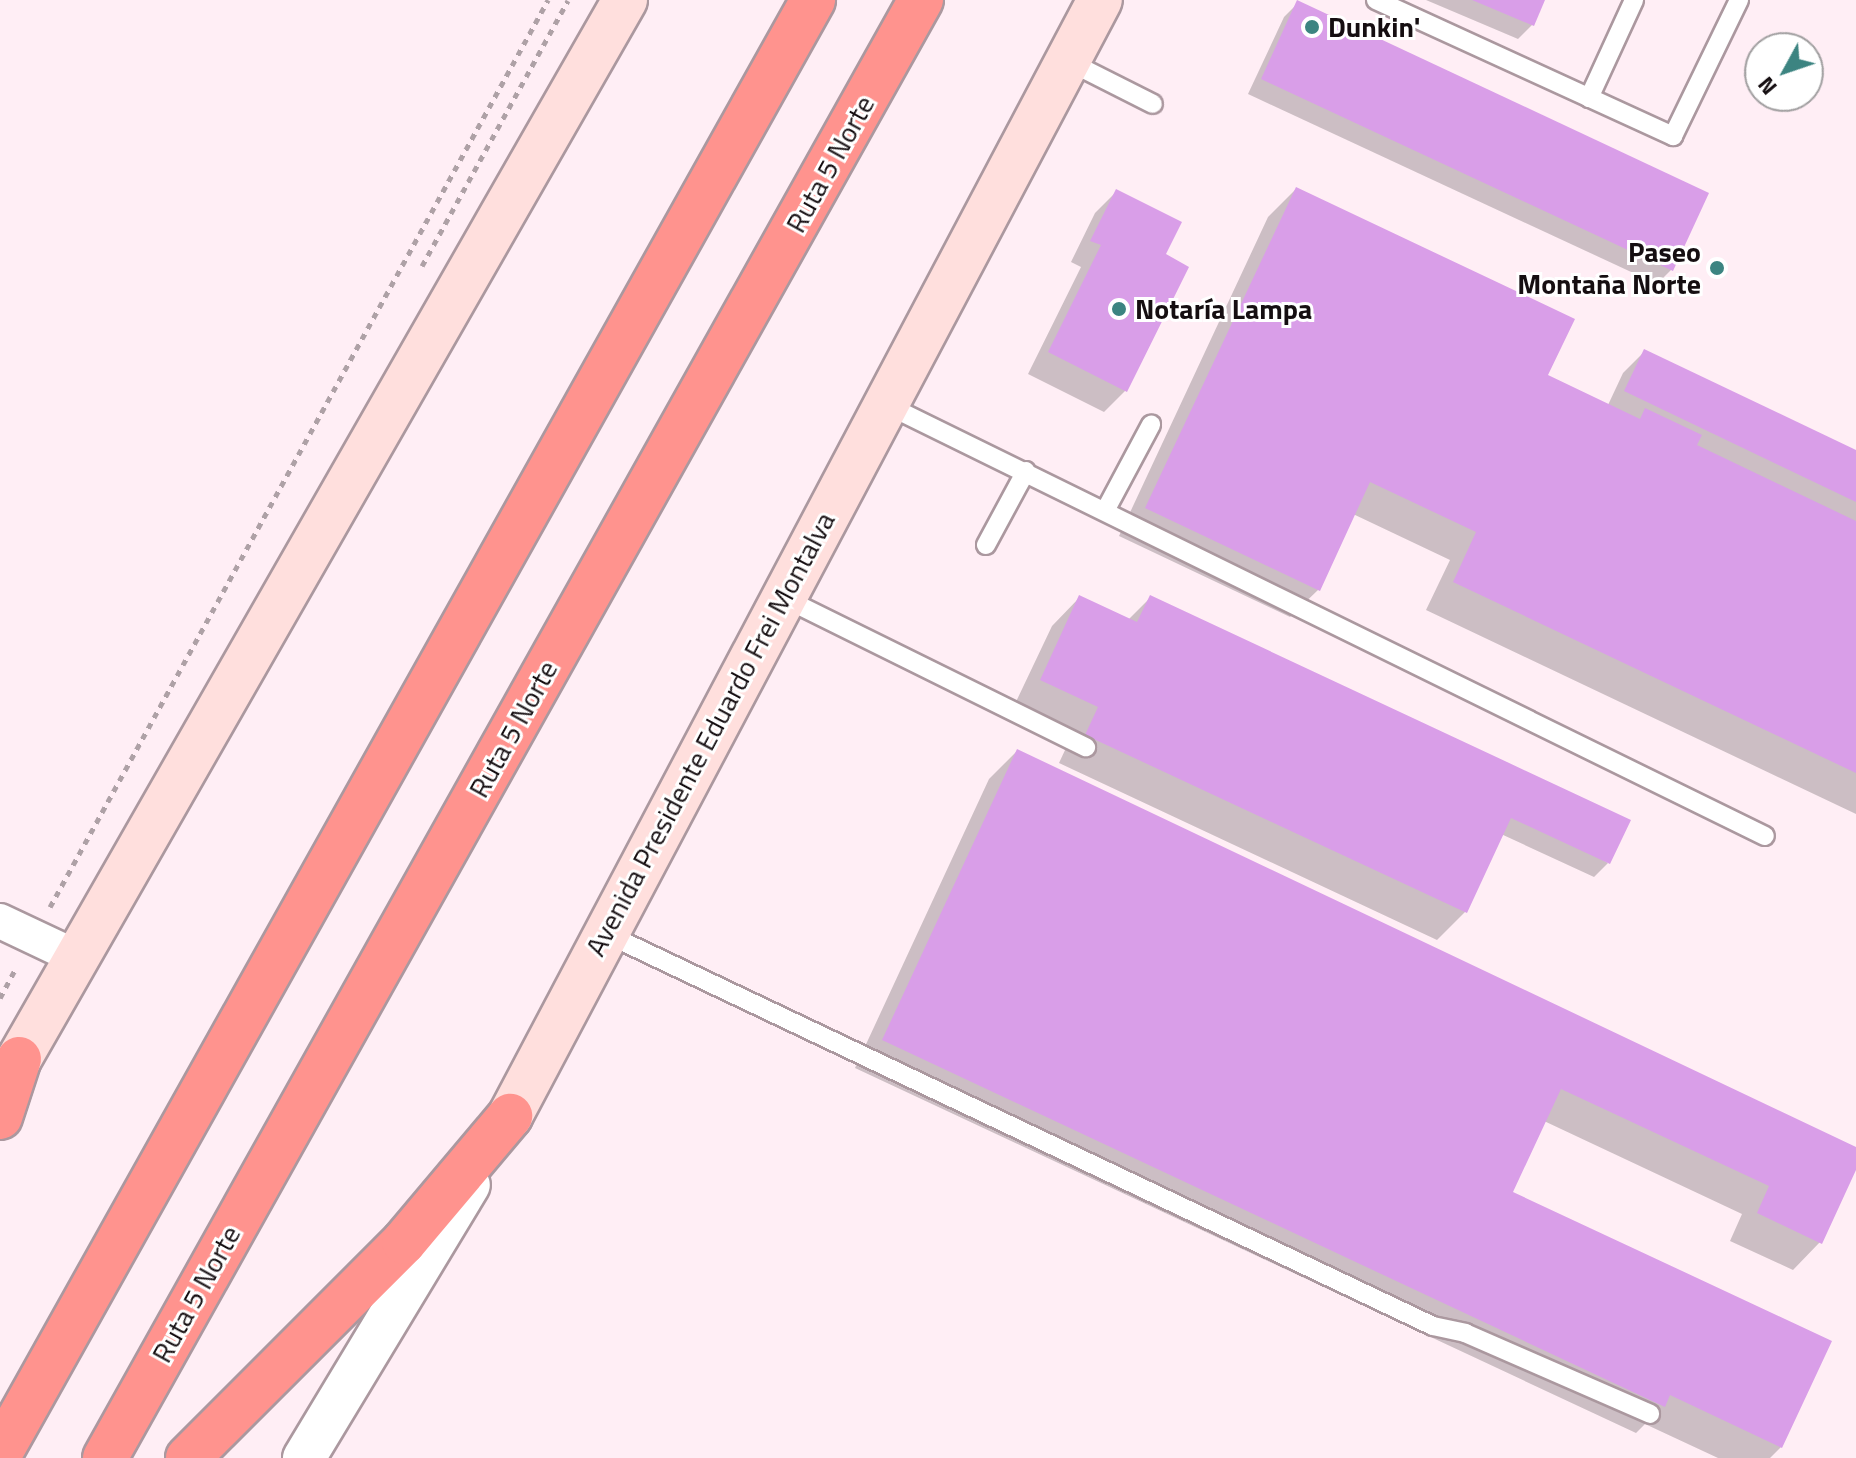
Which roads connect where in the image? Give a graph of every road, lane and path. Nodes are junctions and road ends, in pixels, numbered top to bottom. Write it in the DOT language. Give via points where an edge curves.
graph roads {
  1 [pos="548,0"];
  2 [pos="625,0"];
  3 [pos="813,0"];
  4 [pos="921,0"];
  5 [pos="1100,0"];
  6 [pos="1376,0"];
  7 [pos="1634,0"];
  8 [pos="1739,0"];
  9 [pos="1068,61"];
  10 [pos="1589,98"];
  11 [pos="1153,104"];
  12 [pos="885,404"];
  13 [pos="1151,425"];
  14 [pos="1026,471"];
  15 [pos="1105,511"];
  16 [pos="986,545"];
  17 [pos="783,597"];
  18 [pos="1086,747"];
  19 [pos="1765,836"];
  20 [pos="0,921"];
  21 [pos="604,933"];
  22 [pos="34,937"];
  23 [pos="76,957"];
  24 [pos="0,998"];
  25 [pos="10,1076"];
  26 [pos="510,1116"];
  27 [pos="0,1117"];
  28 [pos="1650,1414"];
  29 [pos="0,1453"];
  30 [pos="105,1458"];
  31 [pos="188,1458"];
  32 [pos="304,1458"];
  1 -- 22 [label="path"];
  2 -- 23 [label="main road"];
  3 -- 29 [label="highway"];
  4 -- 30 [label="highway, Ruta 5 Norte"];
  5 -- 9 [label="main road, Avenida Presidente Eduardo Frei Montalva"];
  6 -- 10 [label="lane"];
  7 -- 10 [label="lane"];
  8 -- 10 [label="lane" via="1673,136"];
  9 -- 11 [label="lane"];
  9 -- 12 [label="main road, Avenida Presidente Eduardo Frei Montalva"];
  12 -- 14 [label="lane"];
  12 -- 17 [label="main road, Avenida Presidente Eduardo Frei Montalva"];
  13 -- 15 [label="lane"];
  14 -- 15 [label="lane"];
  14 -- 16 [label="lane"];
  15 -- 19 [label="lane"];
  17 -- 18 [label="lane"];
  17 -- 21 [label="main road, Avenida Presidente Eduardo Frei Montalva"];
  20 -- 22 [label="street"];
  21 -- 26 [label="main road, Avenida Presidente Eduardo Frei Montalva"];
  21 -- 28 [label="lane" via="1433,1326 1465,1333"];
  22 -- 23 [label="street"];
  22 -- 24 [label="path"];
  23 -- 25 [label="main road"];
  25 -- 27 [label="highway"];
  26 -- 31 [label="highway" via="395,1251"];
  26 -- 32 [label="street, Avenida Presidente Eduardo Frei Montalva"];
}
